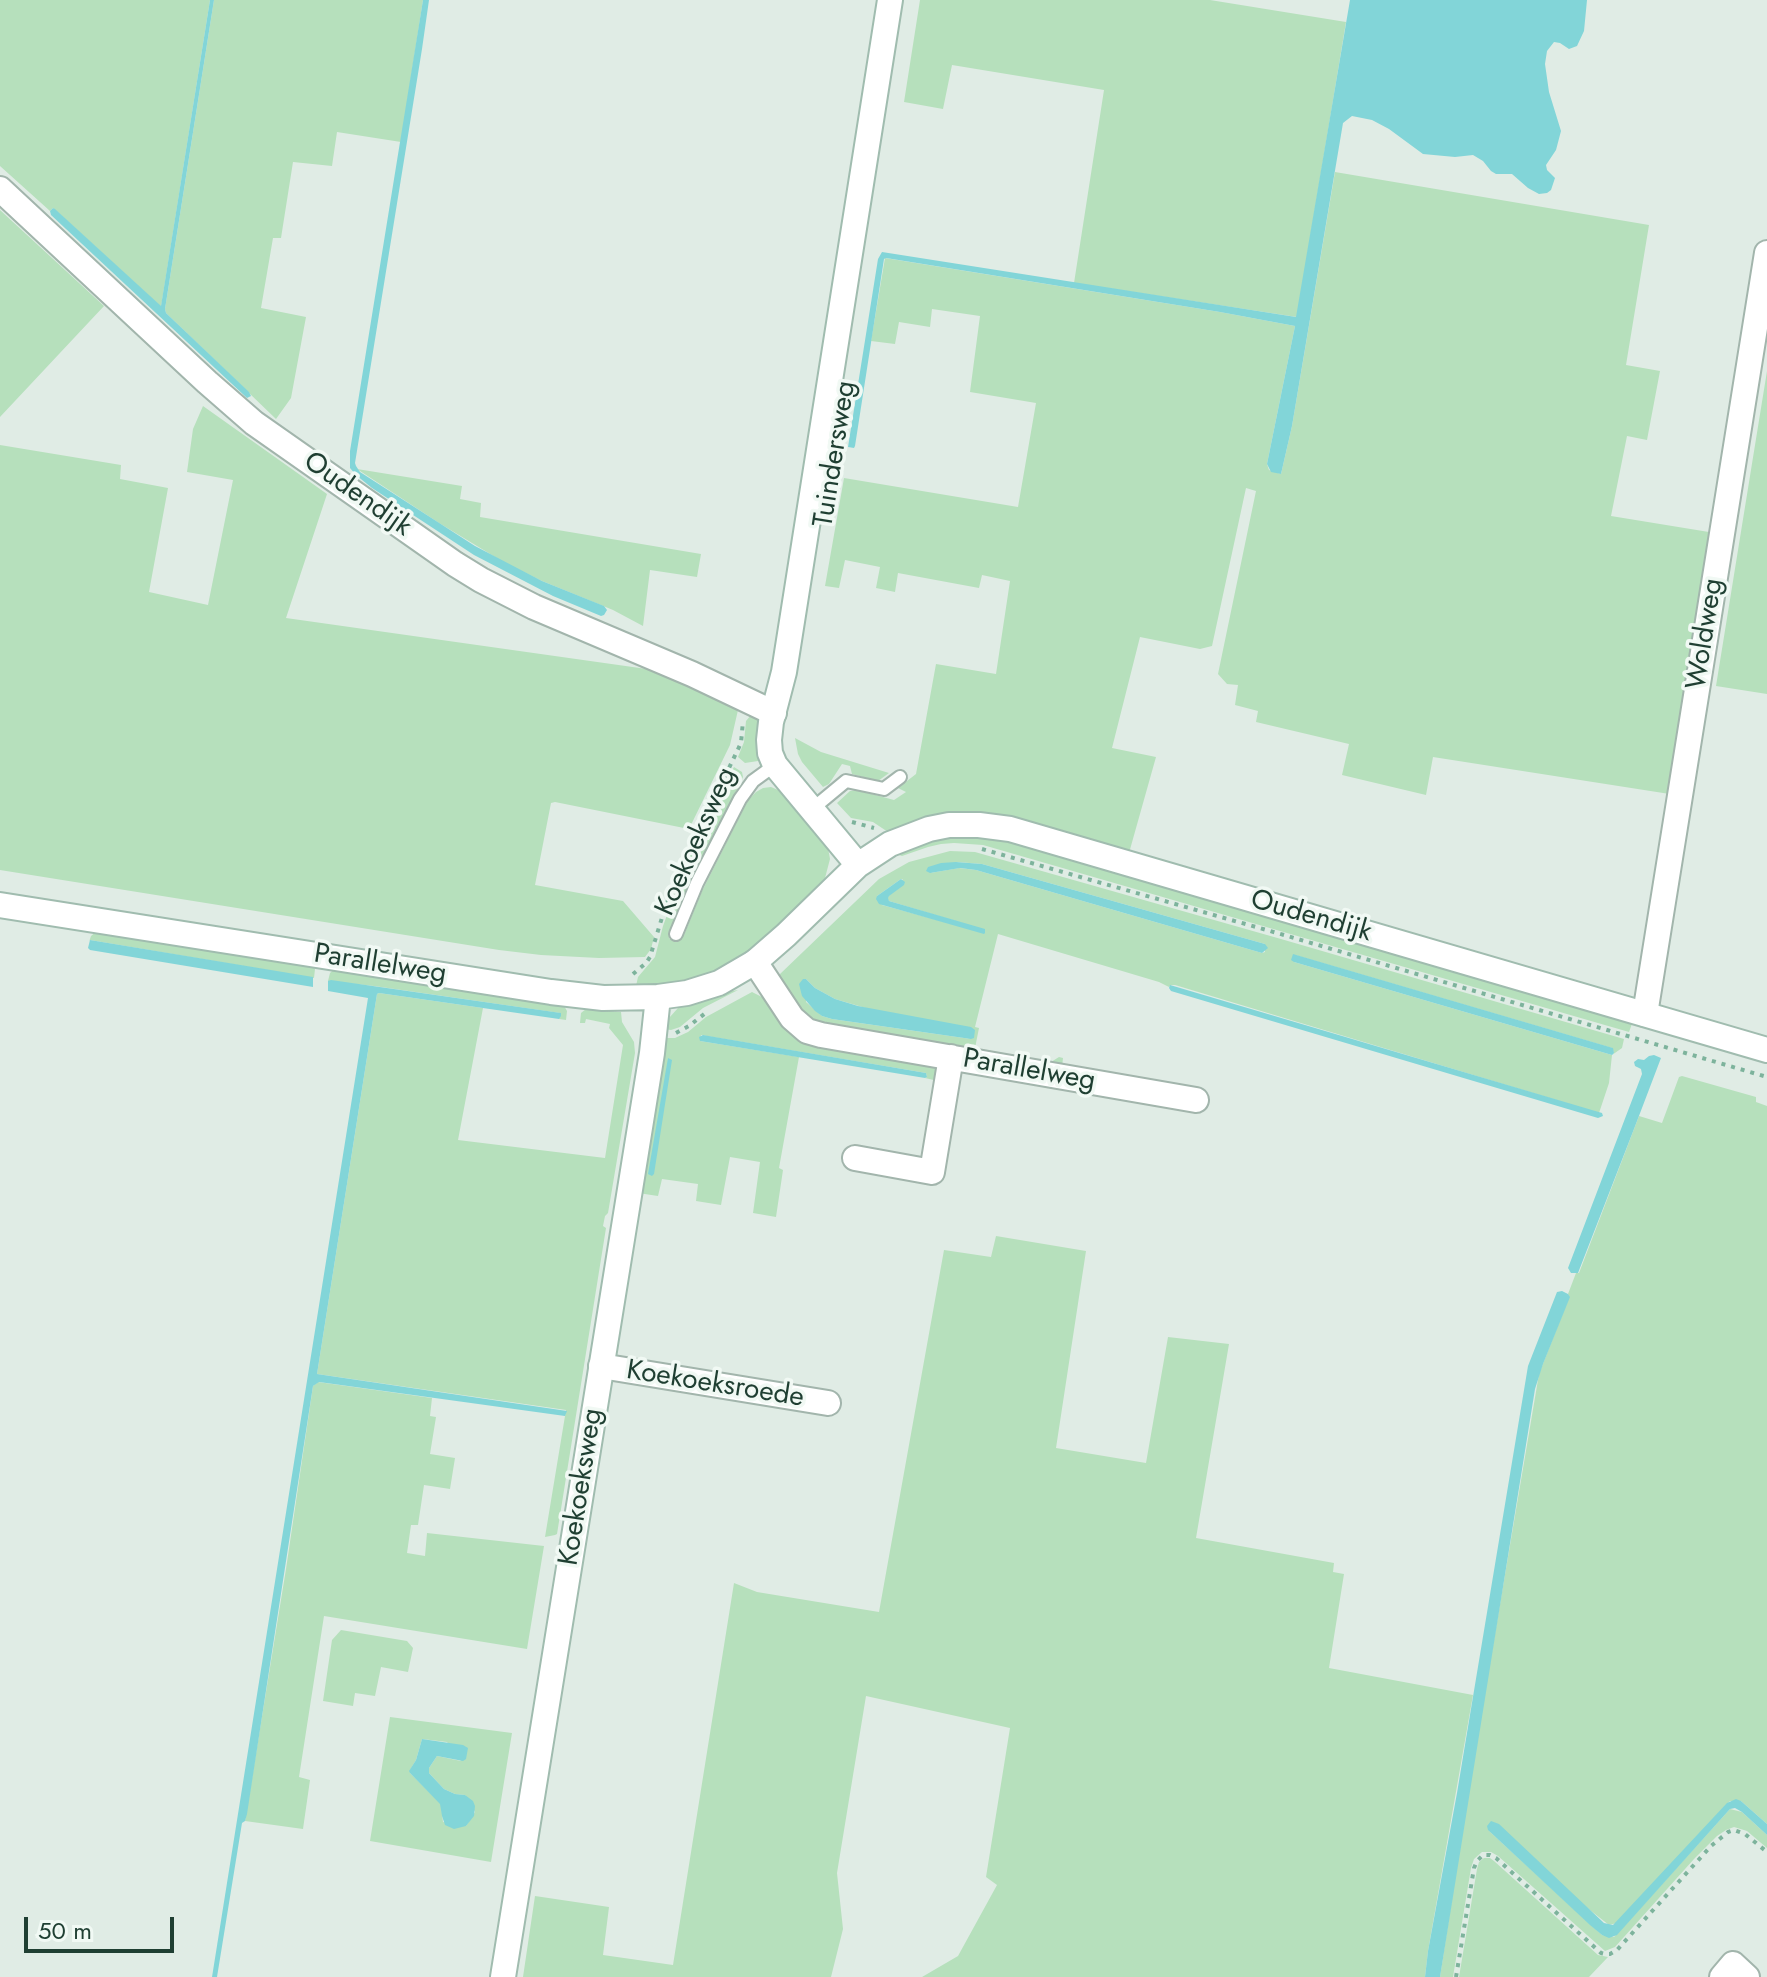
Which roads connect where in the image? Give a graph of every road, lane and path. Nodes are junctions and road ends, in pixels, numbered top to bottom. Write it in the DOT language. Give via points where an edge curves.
graph roads {
  1 [pos="890,0"];
  2 [pos="0,189"];
  3 [pos="1767,253"];
  4 [pos="751,702"];
  5 [pos="774,713"];
  6 [pos="775,765"];
  7 [pos="900,777"];
  8 [pos="819,804"];
  9 [pos="890,844"];
  10 [pos="974,848"];
  11 [pos="858,865"];
  12 [pos="0,905"];
  13 [pos="676,934"];
  14 [pos="755,962"];
  15 [pos="631,975"];
  16 [pos="658,997"];
  17 [pos="1645,1014"];
  18 [pos="1767,1050"];
  19 [pos="951,1057"];
  20 [pos="1767,1077"];
  21 [pos="1196,1100"];
  22 [pos="855,1158"];
  23 [pos="601,1366"];
  24 [pos="828,1403"];
  25 [pos="1767,1852"];
  26 [pos="503,1977"];
  27 [pos="1456,1977"];
  28 [pos="1722,1977"];
  29 [pos="1747,1977"];
  1 -- 5 [label="street, Tuindersweg"];
  2 -- 4 [label="street, Oudendijk" via="254,423 455,564 534,607"];
  3 -- 17 [label="street, Woldweg"];
  4 -- 5 [label="street, Oudendijk"];
  4 -- 15 [label="path, Koekoeksweg" via="741,743 677,876 650,957"];
  5 -- 6 [label="street, Tuindersweg" via="769,747"];
  6 -- 8 [label="street"];
  6 -- 13 [label="lane, Koekoeksweg" via="740,799"];
  7 -- 8 [label="lane" via="884,789 846,781"];
  8 -- 9 [label="path" via="874,827"];
  8 -- 11 [label="street"];
  9 -- 11 [label="street, Oudendijk"];
  9 -- 17 [label="street, Oudendijk" via="949,825 1010,829"];
  10 -- 20 [label="path, Oudendijk"];
  11 -- 14 [label="street, Parallelweg"];
  12 -- 16 [label="street, Parallelweg" via="551,992"];
  14 -- 16 [label="street, Parallelweg" via="719,983"];
  14 -- 19 [label="street, Parallelweg" via="792,1018 807,1031"];
  16 -- 23 [label="street, Koekoeksweg"];
  17 -- 18 [label="street, Oudendijk"];
  19 -- 21 [label="street, Parallelweg"];
  19 -- 22 [label="street" via="932,1172"];
  23 -- 24 [label="street, Koekoeksroede"];
  23 -- 26 [label="street, Koekoeksweg"];
  25 -- 27 [label="path" via="1745,1834 1728,1832 1610,1954 1601,1953 1496,1858 1483,1855 1474,1868"];
  28 -- 29 [label="street" via="1733,1964"];
}
